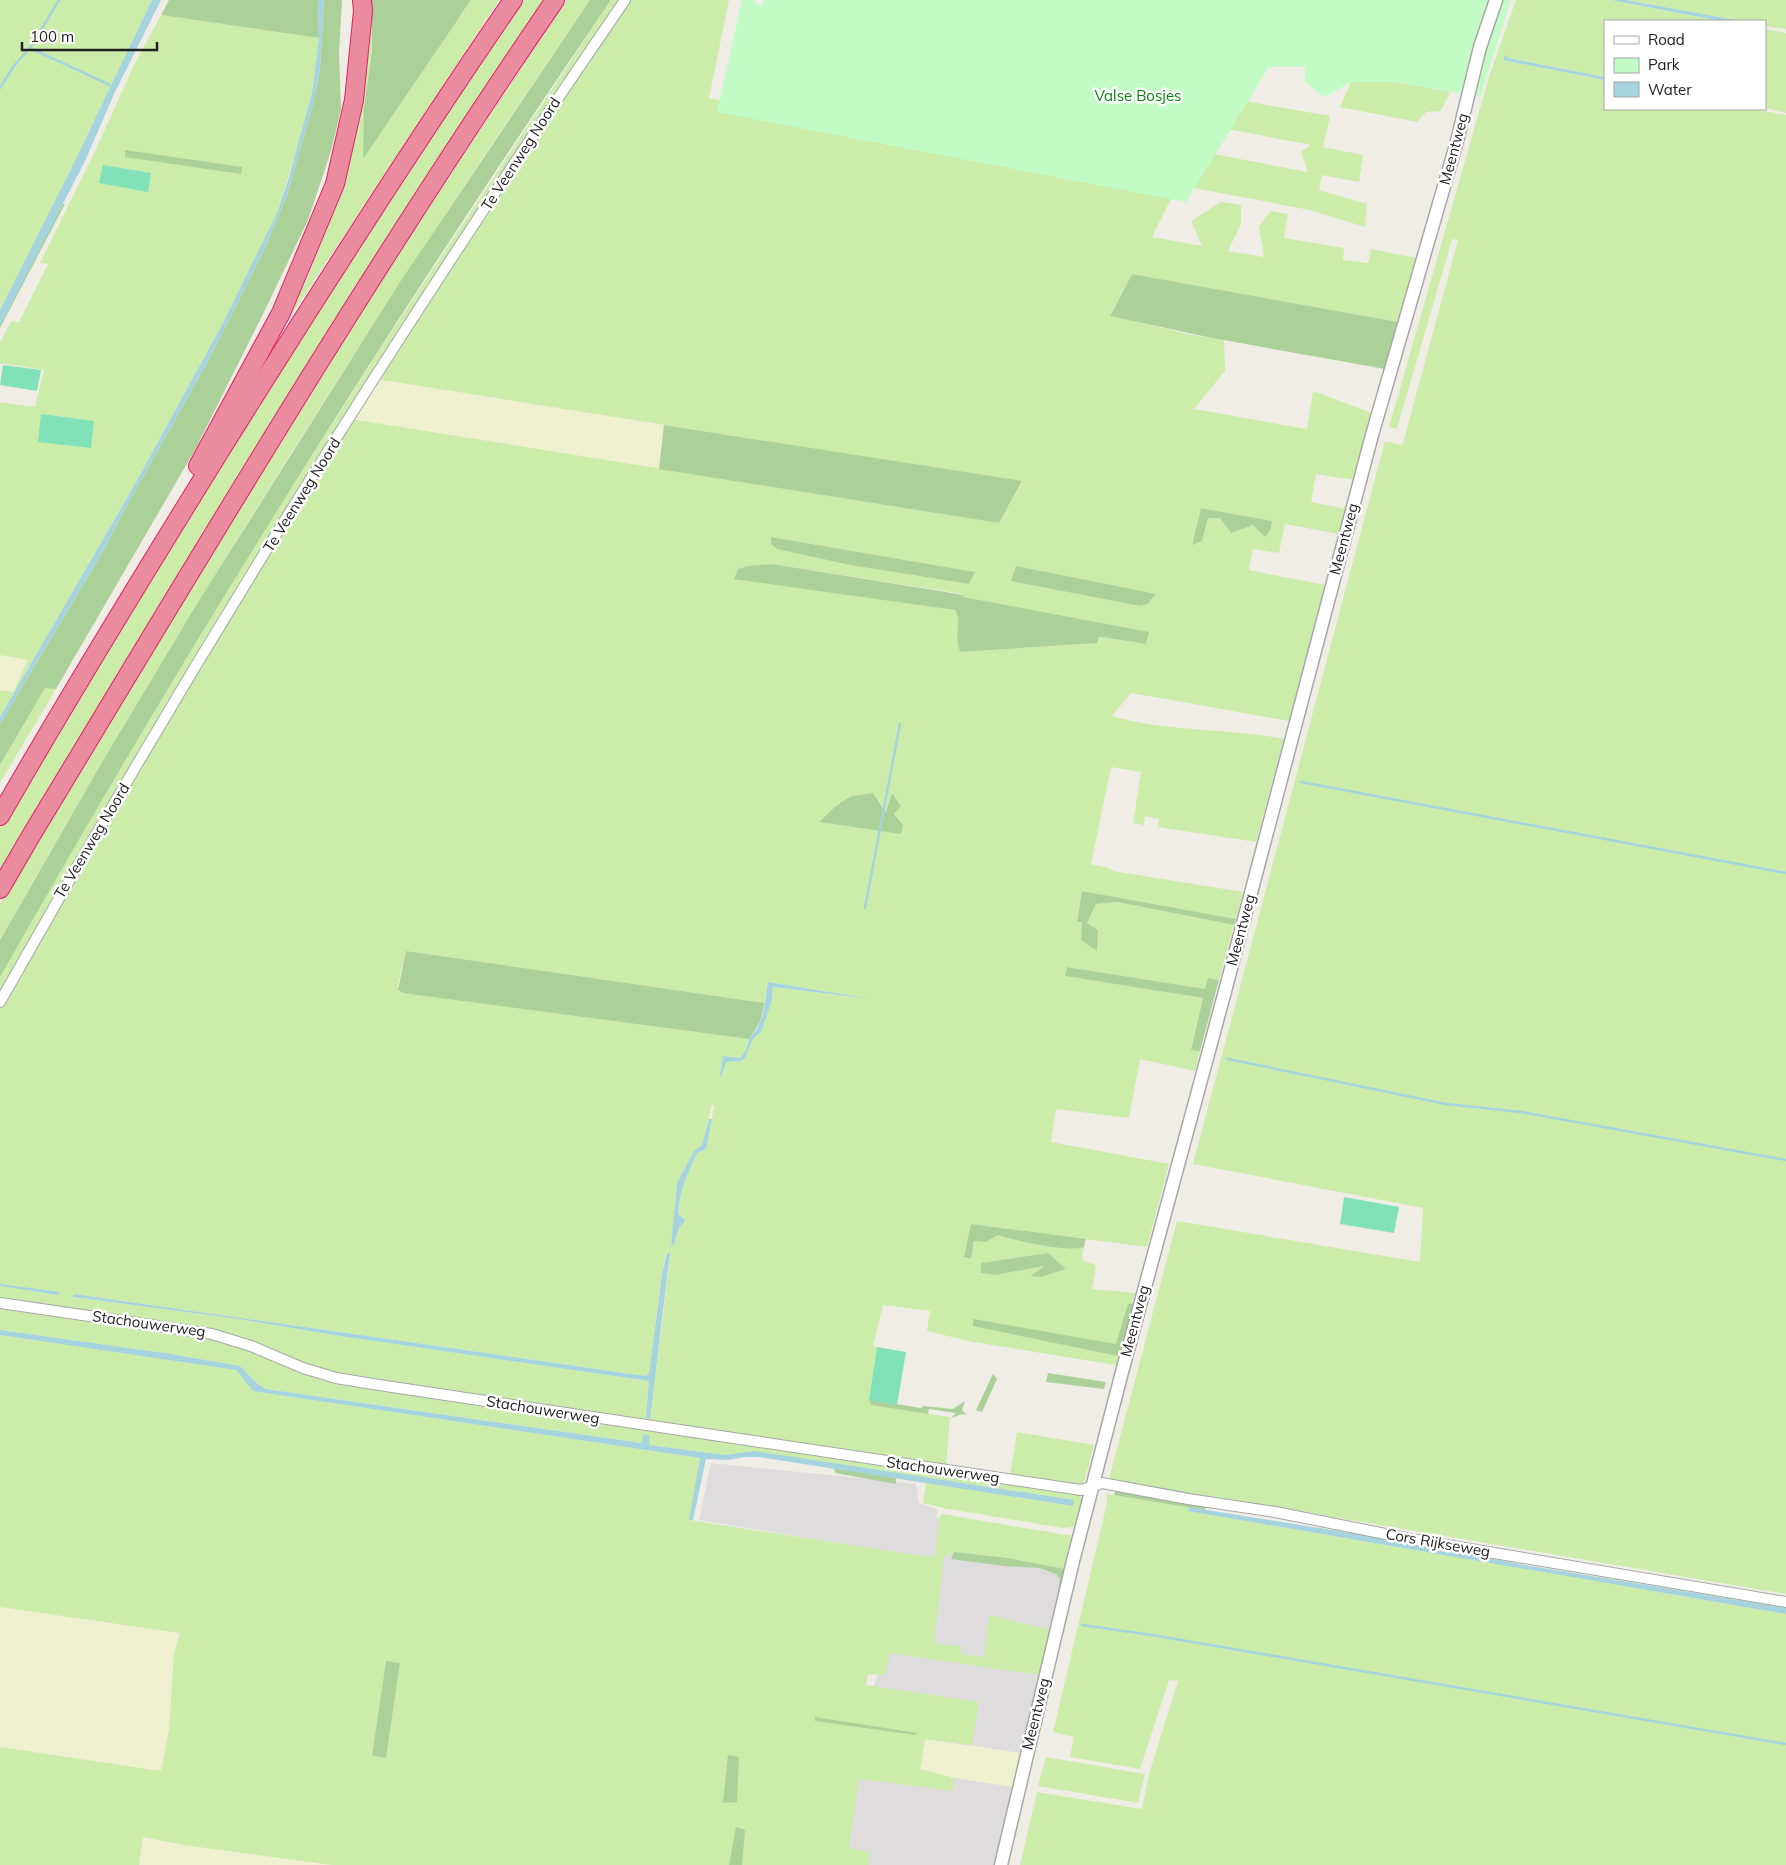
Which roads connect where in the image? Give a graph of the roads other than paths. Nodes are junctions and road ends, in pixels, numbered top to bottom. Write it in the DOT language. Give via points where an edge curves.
graph roads {
  1 [pos="362,0"];
  2 [pos="512,0"];
  3 [pos="555,0"];
  4 [pos="625,0"];
  5 [pos="1496,0"];
  6 [pos="114,622"];
  7 [pos="0,816"];
  8 [pos="0,889"];
  9 [pos="0,1002"];
  10 [pos="0,1303"];
  11 [pos="1092,1487"];
  12 [pos="1786,1602"];
  13 [pos="1001,1865"];
  1 -- 6 [label="highway" via="354,100 340,165 322,218 281,313"];
  2 -- 6 [label="highway" via="293,335"];
  3 -- 8 [label="highway" via="321,357"];
  4 -- 9 [label="street, Te Veenweg Noord" via="360,399 143,756"];
  5 -- 11 [label="street, Meentweg" via="1480,47 1456,145 1372,435"];
  6 -- 7 [label="highway"];
  10 -- 11 [label="street, Stachouwerweg" via="212,1334 336,1378 1081,1490"];
  11 -- 12 [label="street, Cors Rijkseweg" via="1102,1483"];
  11 -- 13 [label="street, Meentweg"];
}
